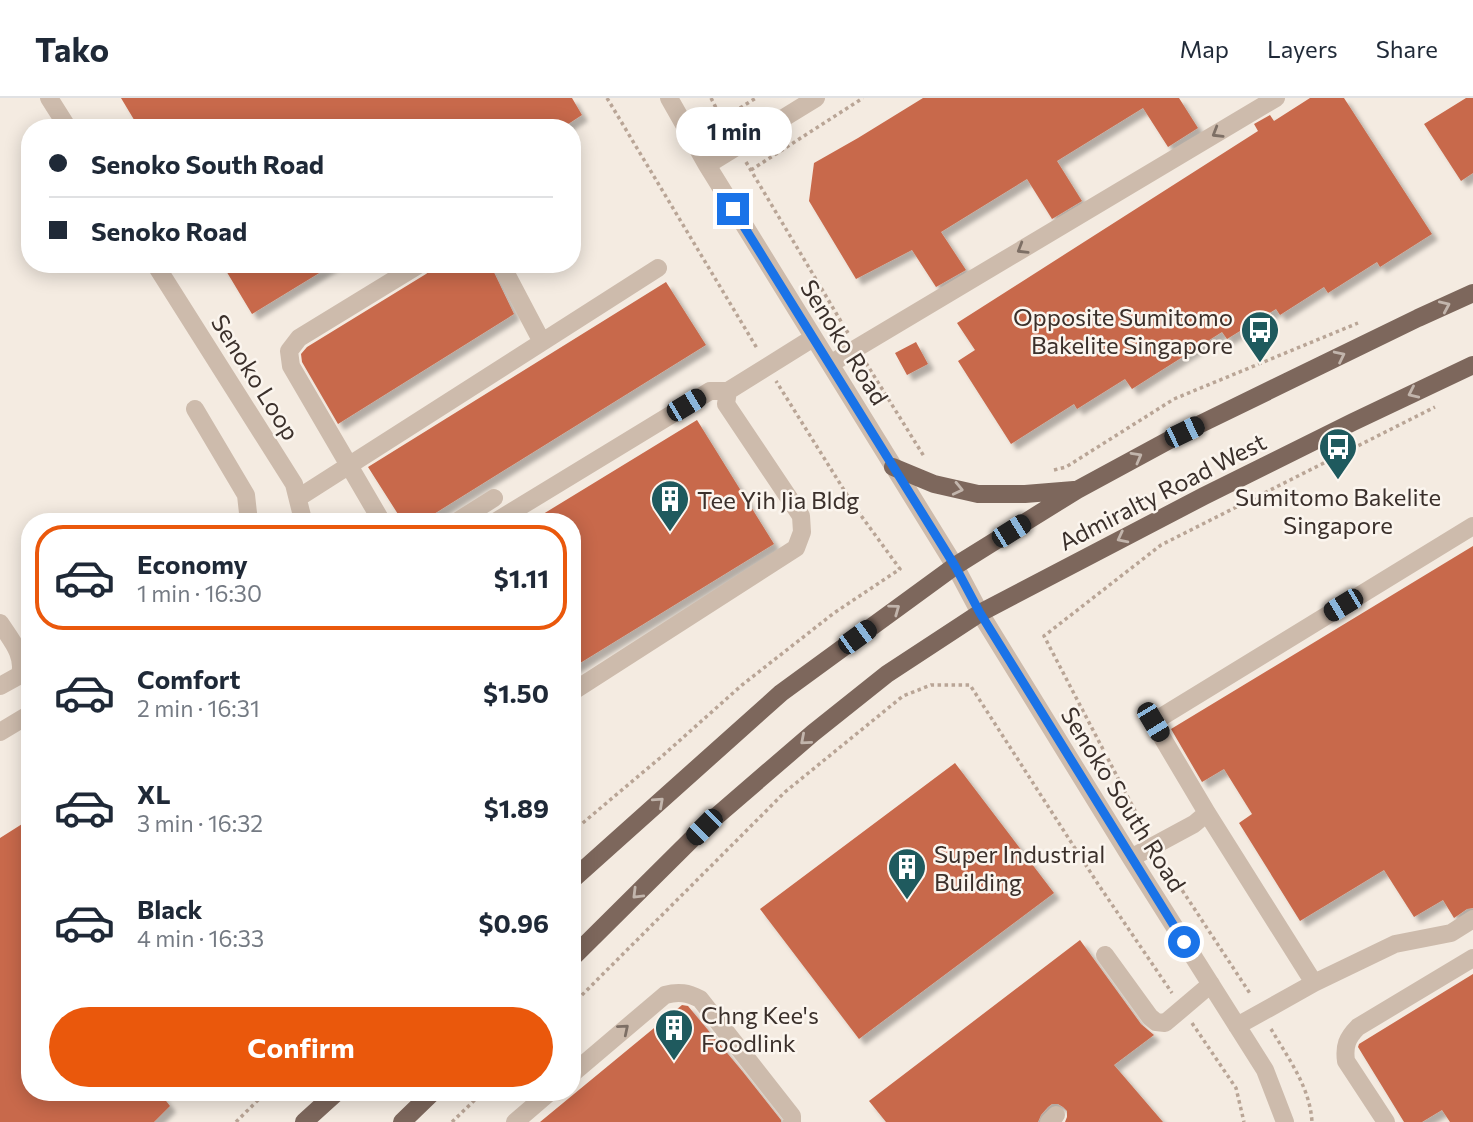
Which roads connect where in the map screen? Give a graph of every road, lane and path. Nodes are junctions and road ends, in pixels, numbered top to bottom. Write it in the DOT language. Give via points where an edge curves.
graph roads {
  1 [pos="49,98"];
  2 [pos="607,98"];
  3 [pos="668,98"];
  4 [pos="711,98"];
  5 [pos="756,98"];
  6 [pos="816,98"];
  7 [pos="863,98"];
  8 [pos="1276,98"];
  9 [pos="62,119"];
  10 [pos="722,119"];
  11 [pos="737,147"];
  12 [pos="707,165"];
  13 [pos="751,170"];
  14 [pos="658,268"];
  15 [pos="161,273"];
  16 [pos="405,273"];
  17 [pos="505,273"];
  18 [pos="1473,293"];
  19 [pos="1367,320"];
  20 [pos="813,338"];
  21 [pos="542,342"];
  22 [pos="857,347"];
  23 [pos="830,364"];
  24 [pos="1473,365"];
  25 [pos="768,366"];
  26 [pos="728,391"];
  27 [pos="1436,407"];
  28 [pos="195,409"];
  29 [pos="930,464"];
  30 [pos="349,466"];
  31 [pos="893,467"];
  32 [pos="1047,472"];
  33 [pos="1077,490"];
  34 [pos="298,498"];
  35 [pos="494,498"];
  36 [pos="248,513"];
  37 [pos="301,513"];
  38 [pos="377,513"];
  39 [pos="470,513"];
  40 [pos="510,513"];
  41 [pos="1473,526"];
  42 [pos="955,566"];
  43 [pos="980,613"];
  44 [pos="0,624"];
  45 [pos="21,655"];
  46 [pos="21,671"];
  47 [pos="0,686"];
  48 [pos="581,686"];
  49 [pos="21,719"];
  50 [pos="0,732"];
  51 [pos="1207,813"];
  52 [pos="581,824"];
  53 [pos="1153,846"];
  54 [pos="1131,858"];
  55 [pos="581,872"];
  56 [pos="1098,884"];
  57 [pos="1473,919"];
  58 [pos="581,949"];
  59 [pos="1105,955"];
  60 [pos="1473,958"];
  61 [pos="1314,983"];
  62 [pos="1211,984"];
  63 [pos="581,996"];
  64 [pos="1262,1012"];
  65 [pos="1237,1026"];
  66 [pos="581,1066"];
  67 [pos="258,1101"];
  68 [pos="327,1101"];
  69 [pos="424,1101"];
  70 [pos="474,1101"];
  71 [pos="540,1101"];
  72 [pos="236,1122"];
  73 [pos="304,1122"];
  74 [pos="402,1122"];
  75 [pos="452,1122"];
  76 [pos="515,1122"];
  77 [pos="792,1122"];
  78 [pos="1285,1122"];
  79 [pos="1312,1122"];
  80 [pos="1385,1122"];
  1 -- 9 [label="street"];
  2 -- 25 [label="path"];
  3 -- 12 [label="street, Senoko Road"];
  4 -- 10 [label="path"];
  5 -- 10 [label="path"];
  6 -- 11 [label="street"];
  7 -- 13 [label="path"];
  8 -- 22 [label="street, one-way"];
  10 -- 11 [label="path"];
  11 -- 12 [label="street"];
  11 -- 13 [label="path"];
  12 -- 20 [label="street, Senoko Road"];
  13 -- 22 [label="path"];
  14 -- 21 [label="street"];
  15 -- 34 [label="street, Senoko Loop" via="294,484"];
  16 -- 30 [label="street" via="299,338 289,351 291,366"];
  17 -- 21 [label="street"];
  33 -- 18 [label="main road, Admiralty Road West, one-way" via="1184,432"];
  19 -- 32 [label="path" via="1174,399 1066,467"];
  20 -- 23 [label="street, Senoko Road"];
  20 -- 25 [label="street"];
  21 -- 30 [label="street"];
  22 -- 23 [label="street"];
  22 -- 29 [label="path"];
  23 -- 31 [label="street, Senoko Road"];
  24 -- 43 [label="main road, Admiralty Road West, one-way" via="1215,490"];
  25 -- 26 [label="street"];
  25 -- 52 [label="path" via="854,506 900,569 834,613 742,685"];
  26 -- 40 [label="street" via="710,391"];
  26 -- 48 [label="street" via="726,404 731,413 801,516 796,548"];
  27 -- 53 [label="path" via="1161,545 1044,636"];
  28 -- 36 [label="street" via="246,495"];
  30 -- 34 [label="street"];
  30 -- 38 [label="street"];
  31 -- 33 [label="main road, one-way" via="934,484 978,494"];
  31 -- 42 [label="street, Senoko Road"];
  33 -- 42 [label="main road, Admiralty Road West"];
  34 -- 37 [label="street, Senoko Loop"];
  35 -- 39 [label="street"];
  41 -- 51 [label="street" via="1153,722"];
  42 -- 43 [label="street, Senoko Road"];
  55 -- 42 [label="main road, Admiralty Road West, one-way" via="781,693"];
  43 -- 54 [label="street, Senoko South Road"];
  43 -- 58 [label="main road, Admiralty Road West, one-way" via="887,674 813,733 704,827"];
  44 -- 45 [label="street"];
  46 -- 47 [label="street"];
  49 -- 50 [label="street"];
  51 -- 53 [label="street"];
  51 -- 61 [label="street"];
  53 -- 54 [label="street"];
  53 -- 64 [label="path"];
  54 -- 62 [label="street, Senoko South Road"];
  56 -- 63 [label="path" via="970,685 931,685 903,696 785,792"];
  57 -- 61 [label="street" via="1451,933 1395,944"];
  59 -- 62 [label="street" via="1156,1022 1165,1023"];
  60 -- 80 [label="street" via="1348,1037 1346,1061"];
  61 -- 64 [label="street"];
  62 -- 65 [label="street, Senoko South Road"];
  64 -- 65 [label="street"];
  64 -- 79 [label="path" via="1303,1084"];
  65 -- 78 [label="street, Senoko South Road" via="1265,1070"];
  66 -- 77 [label="street, one-way" via="665,995 688,993 700,999 792,1116"];
  67 -- 72 [label="path"];
  68 -- 73 [label="main road"];
  69 -- 74 [label="main road"];
  70 -- 75 [label="path"];
  71 -- 76 [label="street"];
}
